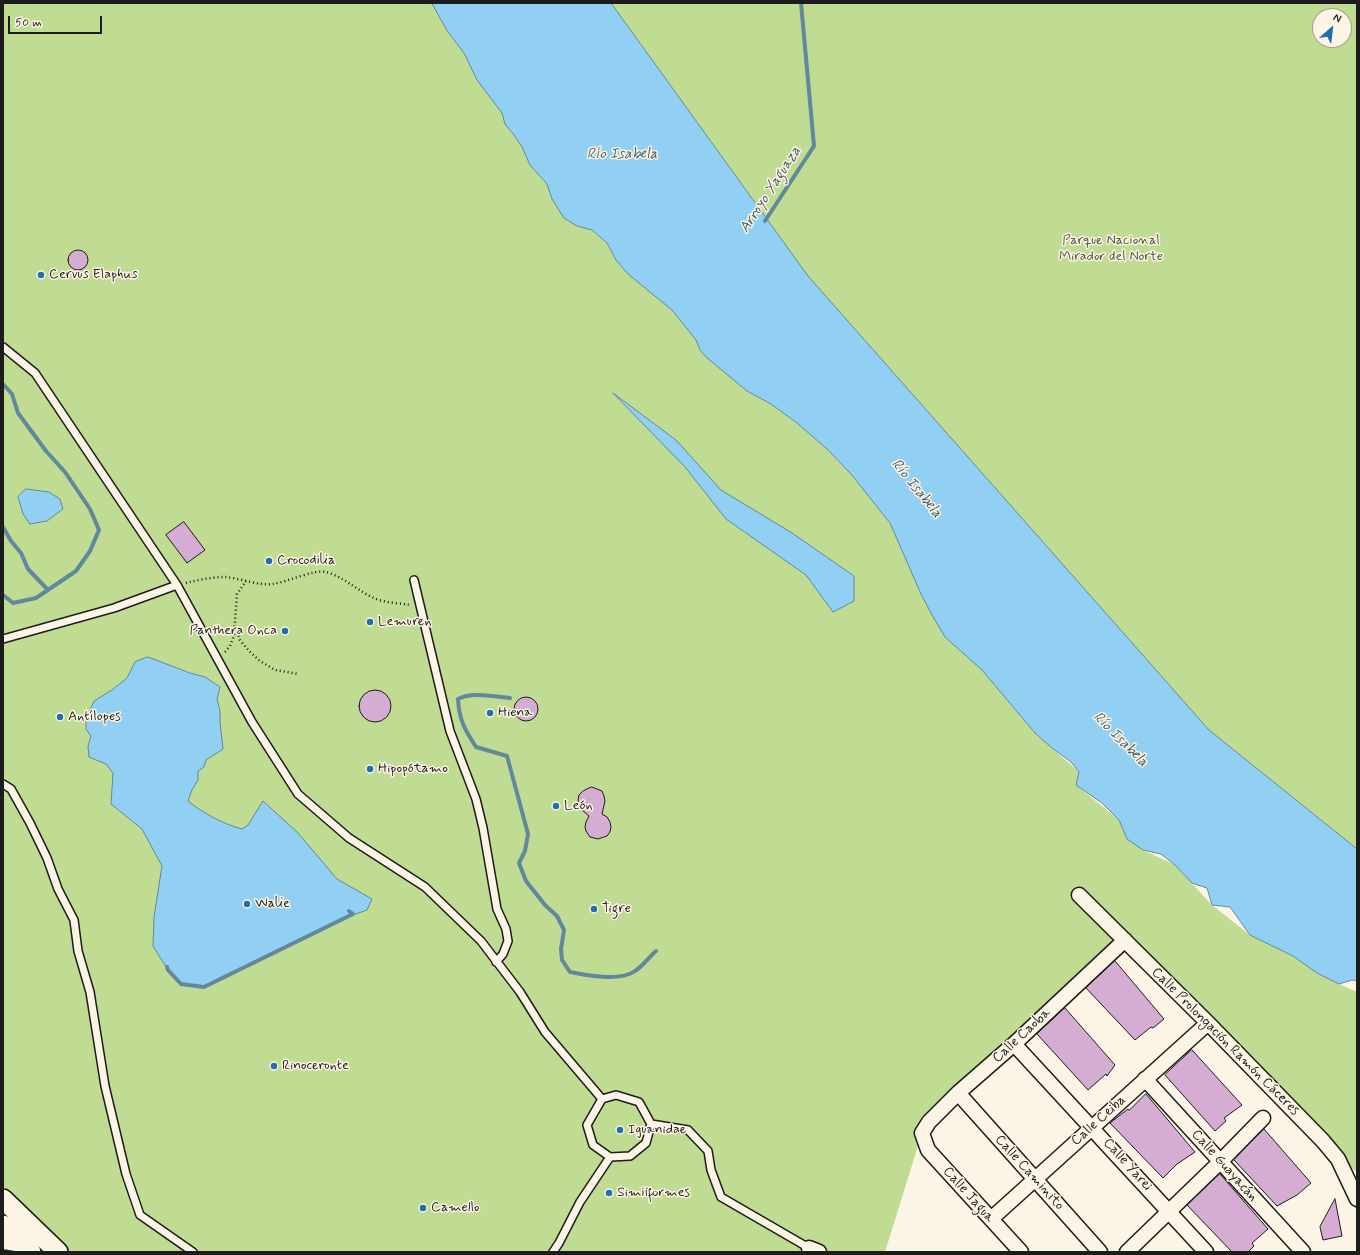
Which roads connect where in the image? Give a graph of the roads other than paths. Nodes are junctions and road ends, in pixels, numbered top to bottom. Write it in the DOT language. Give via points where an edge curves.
graph roads {
  1 [pos="3,347"];
  2 [pos="414,580"];
  3 [pos="177,585"];
  4 [pos="3,639"];
  5 [pos="3,784"];
  6 [pos="1079,895"];
  7 [pos="1125,940"];
  8 [pos="496,962"];
  9 [pos="1208,1023"];
  10 [pos="1014,1044"];
  11 [pos="1146,1078"];
  12 [pos="958,1093"];
  13 [pos="602,1099"];
  14 [pos="1263,1118"];
  15 [pos="651,1124"];
  16 [pos="1092,1127"];
  17 [pos="922,1133"];
  18 [pos="610,1157"];
  19 [pos="1338,1159"];
  20 [pos="1220,1162"];
  21 [pos="1357,1172"];
  22 [pos="1035,1180"];
  23 [pos="3,1199"];
  24 [pos="1357,1200"];
  25 [pos="1169,1212"];
  26 [pos="991,1219"];
  27 [pos="3,1225"];
  28 [pos="3,1242"];
  29 [pos="27,1249"];
  30 [pos="814,1250"];
  31 [pos="58,1252"];
  32 [pos="193,1252"];
  33 [pos="553,1252"];
  34 [pos="1021,1252"];
  35 [pos="1100,1252"];
  36 [pos="1127,1252"];
  37 [pos="1206,1252"];
  38 [pos="1303,1252"];
  1 -- 3 [label="lane" via="35,373"];
  2 -- 8 [label="lane" via="450,731 476,799 497,909 506,929 508,941 503,954"];
  3 -- 4 [label="lane" via="114,608"];
  3 -- 8 [label="lane" via="252,722 298,794 349,838 425,887 481,941"];
  5 -- 32 [label="lane" via="11,789 30,823 74,920 78,951 90,992 105,1086 126,1174 140,1214"];
  6 -- 7 [label="street, Calle Prolongación Ramón Cáceres"];
  7 -- 9 [label="street, Calle Prolongación Ramón Cáceres"];
  7 -- 10 [label="street, Calle Caoba"];
  8 -- 13 [label="lane" via="520,992 545,1032"];
  9 -- 11 [label="street, Calle Ceiba"];
  9 -- 19 [label="street, Calle Prolongación Ramón Cáceres"];
  10 -- 12 [label="street, Calle Caoba"];
  10 -- 16 [label="street, Calle Yarei"];
  11 -- 16 [label="street, Calle Ceiba"];
  11 -- 20 [label="street, Calle Guayacán"];
  12 -- 17 [label="street, Calle Caoba" via="929,1122"];
  12 -- 22 [label="street, Calle Caminito"];
  13 -- 15 [label="lane" via="616,1095 639,1102"];
  13 -- 18 [label="lane" via="587,1125 593,1145"];
  14 -- 20 [label="street"];
  15 -- 18 [label="lane" via="646,1143 630,1156"];
  15 -- 30 [label="lane" via="688,1130 708,1151 711,1170 721,1197"];
  16 -- 22 [label="street, Calle Ceiba"];
  16 -- 25 [label="street, Calle Yarei"];
  17 -- 26 [label="street, Calle Jagua" via="928,1150"];
  18 -- 33 [label="lane" via="580,1202"];
  19 -- 21 [label="street"];
  19 -- 24 [label="street, Calle Prolongación Ramón Cáceres"];
  20 -- 25 [label="street"];
  20 -- 38 [label="street, Calle Guayacán"];
  22 -- 26 [label="street, Calle Ceiba"];
  22 -- 35 [label="street, Calle Caminito"];
  23 -- 31 [label="main road"];
  25 -- 36 [label="street"];
  25 -- 37 [label="street, Calle Yarei"];
  26 -- 34 [label="street, Calle Jagua"];
  27 -- 29 [label="main road"];
  28 -- 29 [label="street"];
}
